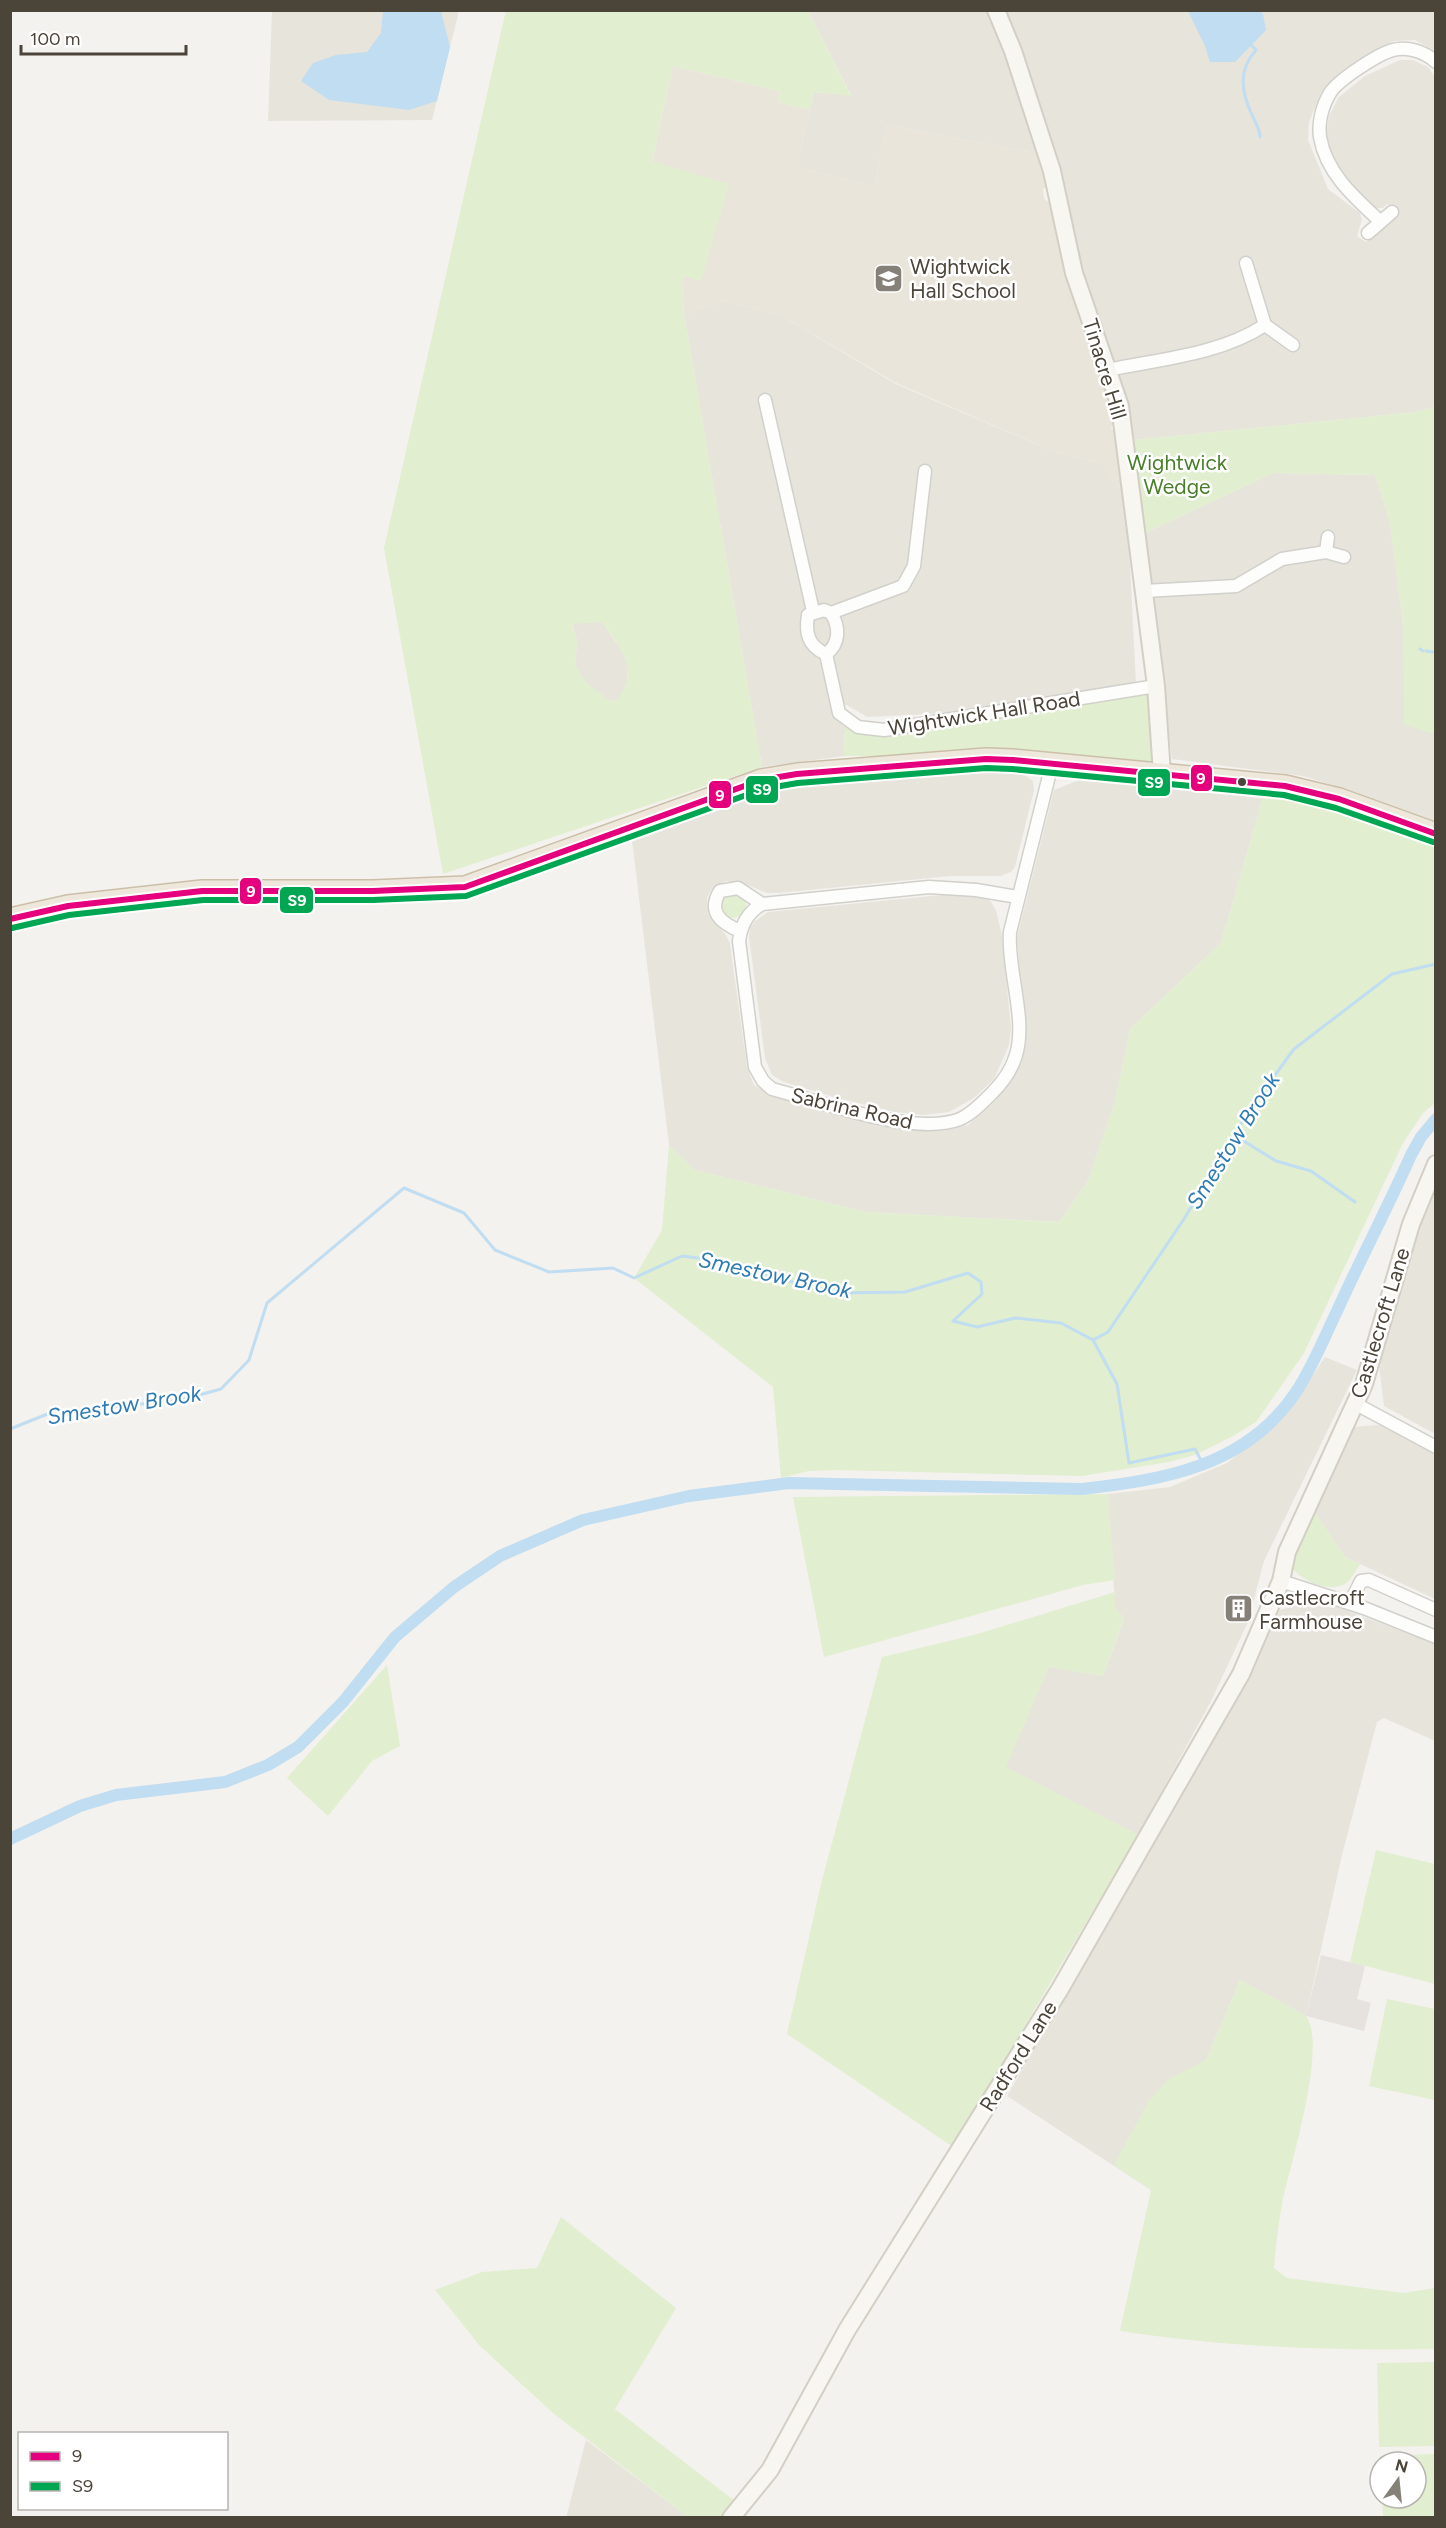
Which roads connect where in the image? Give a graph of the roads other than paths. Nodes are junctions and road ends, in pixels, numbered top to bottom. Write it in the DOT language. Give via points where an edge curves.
graph roads {
  1 [pos="996,10"];
  2 [pos="1436,62"];
  3 [pos="1392,212"];
  4 [pos="1380,221"];
  5 [pos="1368,233"];
  6 [pos="1246,263"];
  7 [pos="1264,325"];
  8 [pos="1293,345"];
  9 [pos="1108,370"];
  10 [pos="765,400"];
  11 [pos="925,471"];
  12 [pos="1328,537"];
  13 [pos="1326,552"];
  14 [pos="1344,557"];
  15 [pos="1144,591"];
  16 [pos="813,611"];
  17 [pos="831,613"];
  18 [pos="826,654"];
  19 [pos="1156,686"];
  20 [pos="1052,764"];
  21 [pos="1162,774"];
  22 [pos="1436,834"];
  23 [pos="1018,897"];
  24 [pos="762,904"];
  25 [pos="10,919"];
  26 [pos="740,931"];
  27 [pos="1436,1164"];
  28 [pos="1356,1404"];
  29 [pos="1436,1447"];
  30 [pos="1281,1581"];
  31 [pos="1350,1603"];
  32 [pos="1436,1610"];
  33 [pos="1436,1637"];
  34 [pos="731,2517"];
  1 -- 9 [label="street, Tinacre Hill" via="1052,171 1074,273"];
  2 -- 4 [label="street" via="1426,53 1393,50 1331,91 1322,113 1320,138 1328,162 1350,194"];
  3 -- 4 [label="street"];
  4 -- 5 [label="street"];
  6 -- 7 [label="street"];
  7 -- 8 [label="street"];
  7 -- 9 [label="street" via="1223,346"];
  9 -- 15 [label="street, Tinacre Hill" via="1120,406"];
  10 -- 16 [label="street"];
  11 -- 17 [label="street" via="909,580 903,586"];
  12 -- 13 [label="street"];
  13 -- 14 [label="street"];
  13 -- 15 [label="street" via="1282,559 1236,586"];
  15 -- 19 [label="street, Tinacre Hill"];
  16 -- 17 [label="street"];
  16 -- 18 [label="street" via="808,615 807,633 811,645"];
  17 -- 18 [label="street" via="838,628 837,639"];
  18 -- 19 [label="street, Wightwick Hall Road" via="839,713 858,727 884,730"];
  19 -- 21 [label="street, Tinacre Hill"];
  20 -- 21 [label="highway"];
  20 -- 23 [label="street, Sabrina Road"];
  20 -- 25 [label="highway" via="986,759 761,780 465,887 202,891 68,906"];
  21 -- 22 [label="highway" via="1310,791"];
  23 -- 24 [label="street" via="929,887"];
  23 -- 26 [label="street, Sabrina Road" via="1009,943 1019,1029 1017,1054 997,1088 981,1104 960,1119 932,1125 908,1124 828,1104 772,1089 763,1082 755,1067 738,941"];
  24 -- 26 [label="street" via="752,911"];
  24 -- 26 [label="street" via="738,888 720,891 714,903 715,912 725,925"];
  27 -- 28 [label="street, Castlecroft Lane" via="1411,1224"];
  28 -- 29 [label="street"];
  28 -- 30 [label="street, Castlecroft Lane" via="1287,1552"];
  30 -- 31 [label="street"];
  30 -- 34 [label="street, Radford Lane" via="1241,1674 1060,1989 847,2331 770,2470"];
  31 -- 32 [label="street" via="1361,1581 1370,1580"];
  31 -- 33 [label="street"];
}
